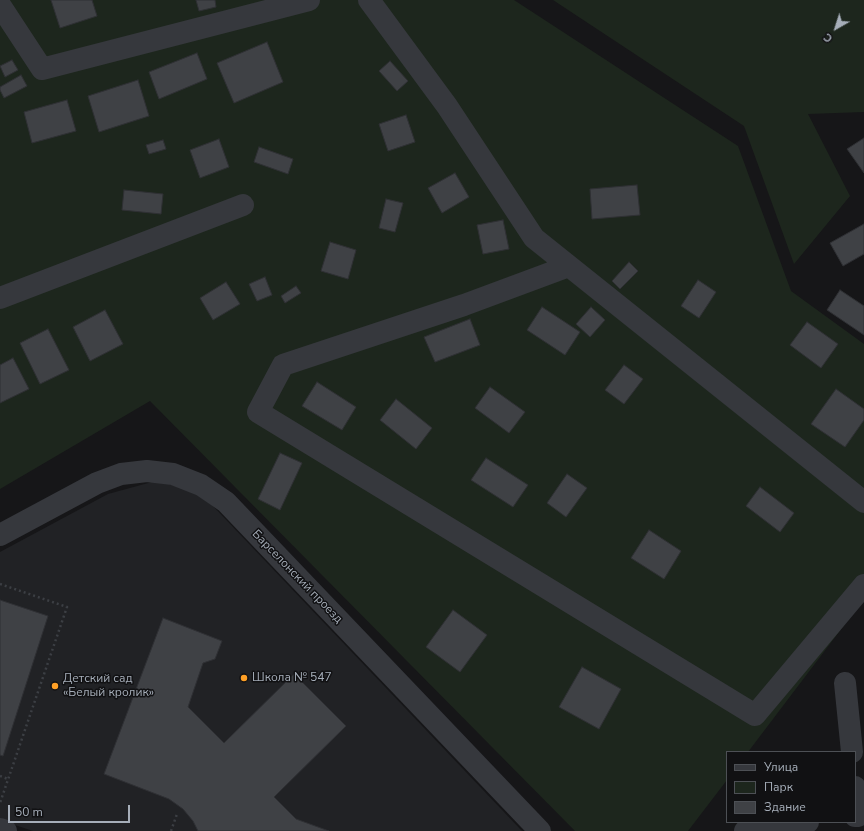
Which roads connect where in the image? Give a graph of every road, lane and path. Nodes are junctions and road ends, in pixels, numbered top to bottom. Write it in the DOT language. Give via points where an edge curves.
graph roads {
  1 [pos="309,0"];
  2 [pos="370,0"];
  3 [pos="0,5"];
  4 [pos="243,205"];
  5 [pos="569,266"];
  6 [pos="0,298"];
  7 [pos="864,502"];
  8 [pos="0,535"];
  9 [pos="0,584"];
  10 [pos="864,585"];
  11 [pos="845,683"];
  12 [pos="852,751"];
  13 [pos="0,776"];
  14 [pos="8,778"];
  15 [pos="856,797"];
  16 [pos="0,803"];
  17 [pos="177,814"];
  18 [pos="856,816"];
  19 [pos="800,823"];
  20 [pos="0,829"];
  21 [pos="6,831"];
  22 [pos="171,831"];
  23 [pos="540,831"];
  24 [pos="745,831"];
  1 -- 3 [label="street" via="42,68"];
  2 -- 5 [label="street" via="447,106 534,238"];
  4 -- 6 [label="street"];
  5 -- 7 [label="street"];
  5 -- 10 [label="street" via="464,305 283,365 258,412 754,716"];
  8 -- 23 [label="street, Барселонский проезд" via="97,483 121,474 147,471 173,474 201,485 226,502"];
  9 -- 14 [label="path" via="67,607"];
  11 -- 12 [label="street"];
  13 -- 14 [label="path"];
  14 -- 16 [label="path"];
  15 -- 18 [label="street"];
  17 -- 22 [label="path"];
  19 -- 24 [label="street"];
  20 -- 21 [label="street"];
}
